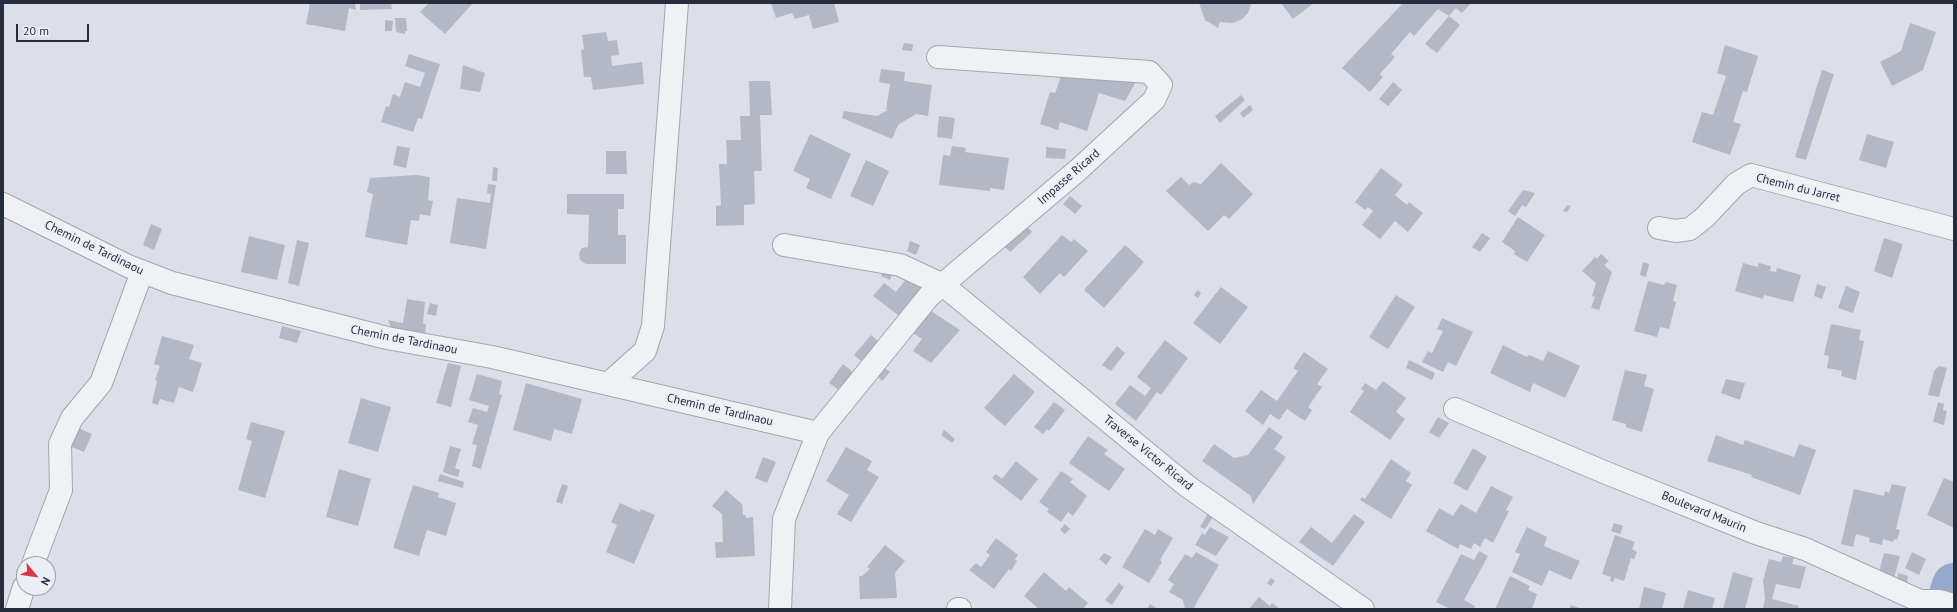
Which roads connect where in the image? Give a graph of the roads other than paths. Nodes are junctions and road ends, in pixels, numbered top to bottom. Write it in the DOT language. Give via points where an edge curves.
graph roads {
  1 [pos="677,3"];
  2 [pos="938,57"];
  3 [pos="3,204"];
  4 [pos="1659,228"];
  5 [pos="1954,228"];
  6 [pos="784,245"];
  7 [pos="142,272"];
  8 [pos="943,285"];
  9 [pos="609,383"];
  10 [pos="1455,409"];
  11 [pos="818,433"];
  12 [pos="36,556"];
  13 [pos="21,596"];
  14 [pos="1947,603"];
  15 [pos="17,609"];
  16 [pos="780,609"];
  17 [pos="1363,609"];
  1 -- 9 [label="street" via="654,326 645,351"];
  2 -- 8 [label="street, Impasse Ricard" via="1149,72 1161,85 1154,100 1078,170"];
  3 -- 7 [label="street, Chemin de Tardinaou"];
  4 -- 5 [label="street, Chemin du Jarret" via="1676,231 1690,229 1736,184 1751,175"];
  6 -- 8 [label="street, Traverse Victor Ricard" via="900,265"];
  7 -- 9 [label="street, Chemin de Tardinaou" via="172,284 387,338 492,357"];
  7 -- 12 [label="street" via="100,383 72,418 60,444 61,490"];
  8 -- 11 [label="street, Impasse Ricard" via="929,296"];
  8 -- 17 [label="street, Traverse Victor Ricard" via="1187,486"];
  9 -- 11 [label="street, Chemin de Tardinaou"];
  10 -- 14 [label="street, Boulevard Maurin" via="1748,530 1805,548 1920,601"];
  11 -- 16 [label="street, Impasse Ricard" via="784,519"];
  13 -- 15 [label="street"];
}
